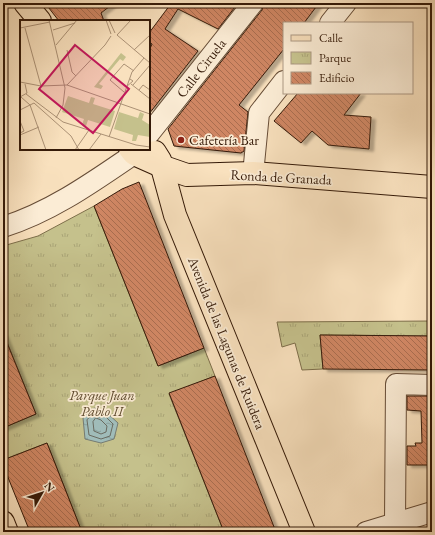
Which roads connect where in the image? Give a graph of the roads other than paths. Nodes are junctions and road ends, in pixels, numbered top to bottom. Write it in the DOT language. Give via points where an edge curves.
graph roads {
  1 [pos="11,3"];
  2 [pos="25,3"];
  3 [pos="253,3"];
  4 [pos="346,3"];
  5 [pos="25,20"];
  6 [pos="39,20"];
  7 [pos="331,22"];
  8 [pos="283,82"];
  9 [pos="150,143"];
  10 [pos="145,150"];
  11 [pos="254,164"];
  12 [pos="432,176"];
  13 [pos="432,187"];
  14 [pos="3,227"];
  15 [pos="432,385"];
  16 [pos="431,517"];
  17 [pos="3,522"];
  18 [pos="395,524"];
  19 [pos="7,532"];
  20 [pos="304,532"];
  21 [pos="366,532"];
  1 -- 5 [label="main road"];
  2 -- 6 [label="main road"];
  3 -- 9 [label="street, Calle Ciruela"];
  4 -- 7 [label="street"];
  8 -- 11 [label="street" via="259,113"];
  10 -- 11 [label="main road, Ronda de Granada" via="188,164"];
  10 -- 13 [label="main road, Ronda de Granada" via="187,175 252,173"];
  10 -- 14 [label="street, Calle Ciruela" via="79,192 21,221"];
  10 -- 20 [label="main road, Avenida de las Lagunas de Ruidera" via="175,215"];
  11 -- 12 [label="main road, Ronda de Granada"];
  15 -- 18 [label="street" via="396,384"];
  16 -- 18 [label="street"];
  17 -- 19 [label="main road"];
  18 -- 21 [label="street"];
}
